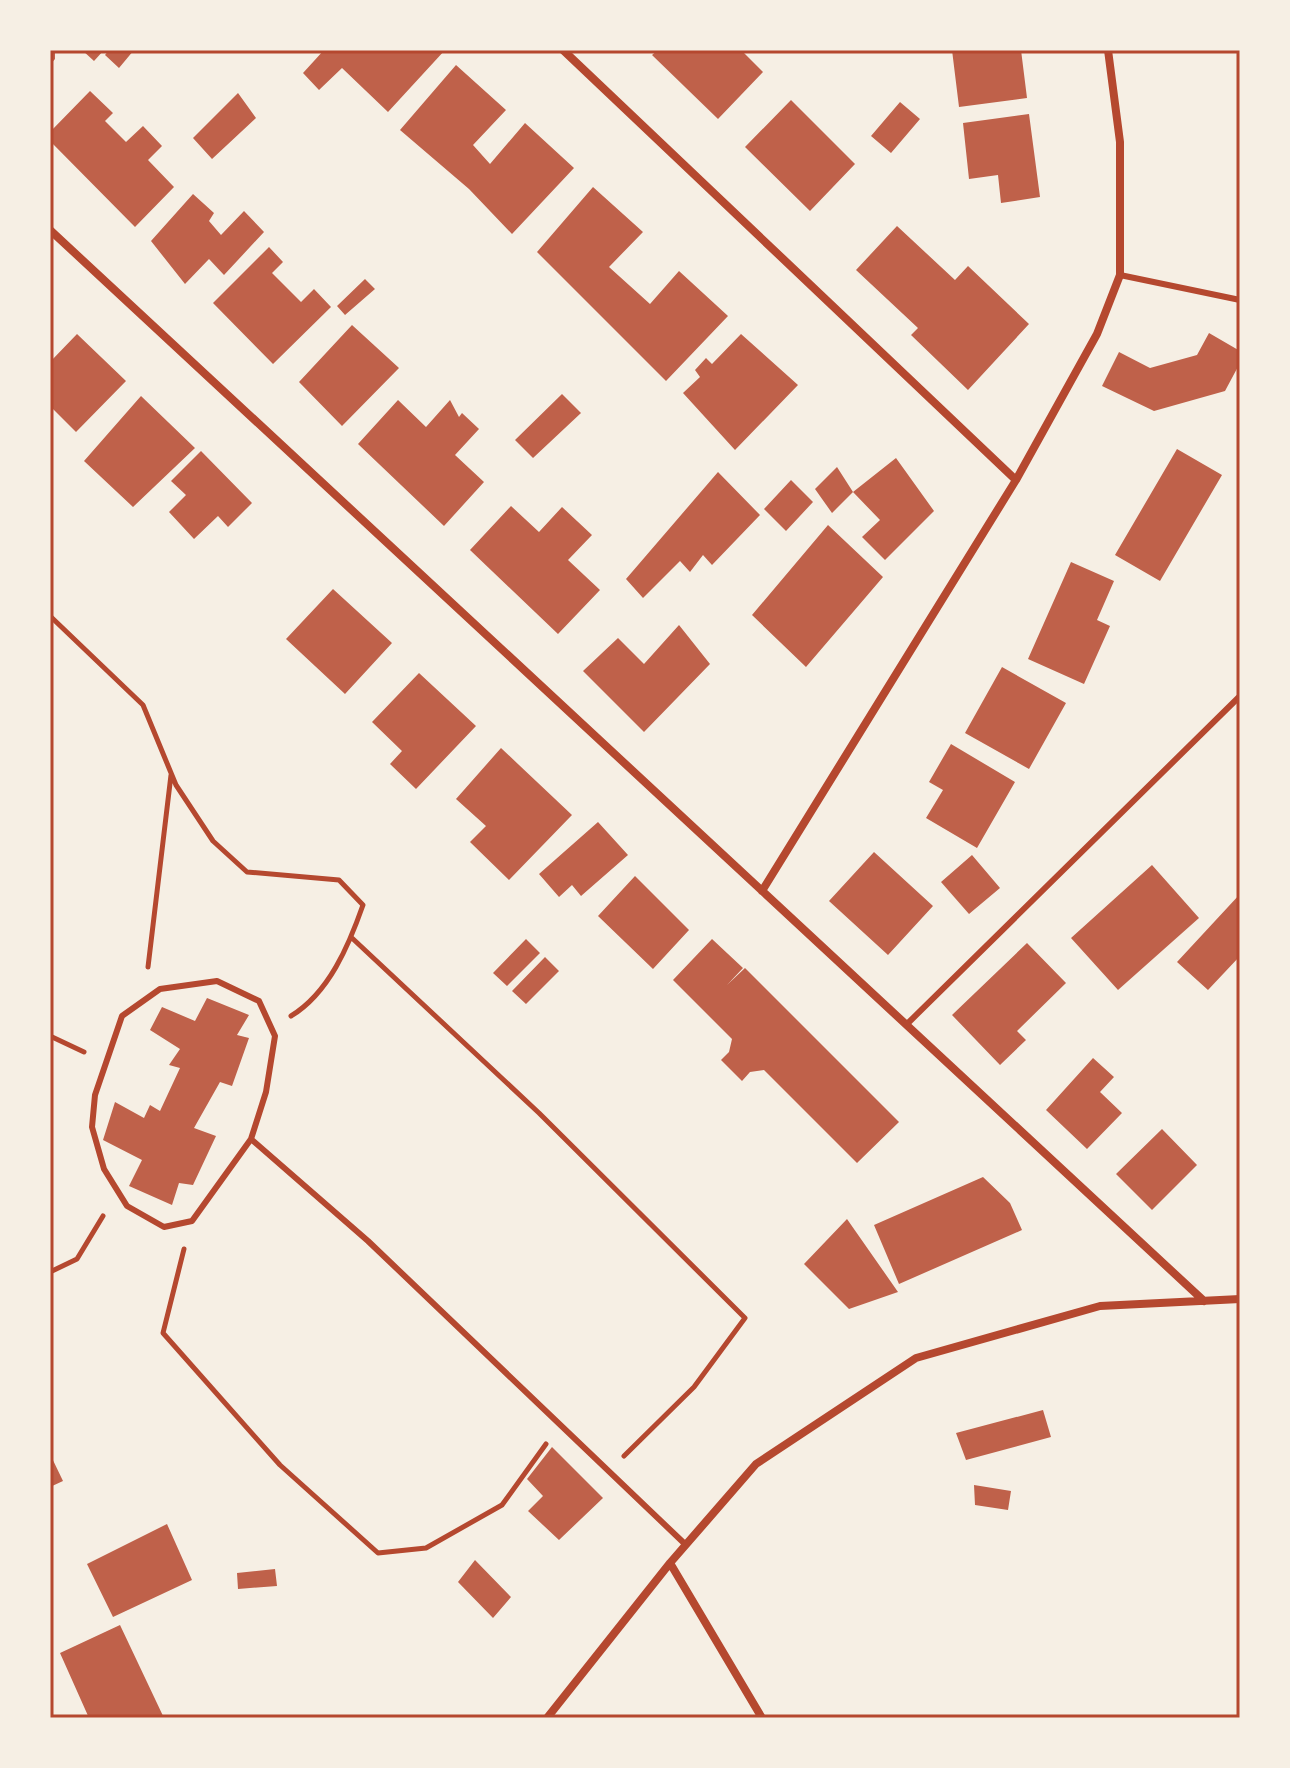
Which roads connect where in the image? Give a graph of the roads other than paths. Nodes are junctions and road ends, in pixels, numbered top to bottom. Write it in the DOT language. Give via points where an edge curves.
graph roads {
  1 [pos="563,50"];
  2 [pos="1108,50"];
  3 [pos="50,230"];
  4 [pos="1120,275"];
  5 [pos="1240,300"];
  6 [pos="1016,480"];
  7 [pos="1240,696"];
  8 [pos="762,891"];
  9 [pos="906,1025"];
  10 [pos="251,1139"];
  11 [pos="1240,1299"];
  12 [pos="1204,1301"];
  13 [pos="686,1545"];
  14 [pos="670,1563"];
  15 [pos="547,1718"];
  16 [pos="762,1718"];
  1 -- 6 [label="street"];
  2 -- 4 [label="street" via="1120,142"];
  3 -- 8 [label="street"];
  4 -- 5 [label="lane"];
  4 -- 6 [label="street" via="1097,334"];
  6 -- 8 [label="street"];
  7 -- 9 [label="lane"];
  8 -- 9 [label="street"];
  9 -- 12 [label="street"];
  10 -- 10 [label="lane" via="192,1221 164,1227 127,1206 104,1169 92,1127 95,1095 122,1016 160,989 217,981 259,1001 275,1036"];
  10 -- 13 [label="lane" via="368,1241"];
  11 -- 12 [label="street"];
  12 -- 13 [label="street" via="1100,1306 916,1358 756,1464"];
  13 -- 14 [label="street"];
  14 -- 15 [label="street"];
  14 -- 16 [label="street"];
}
